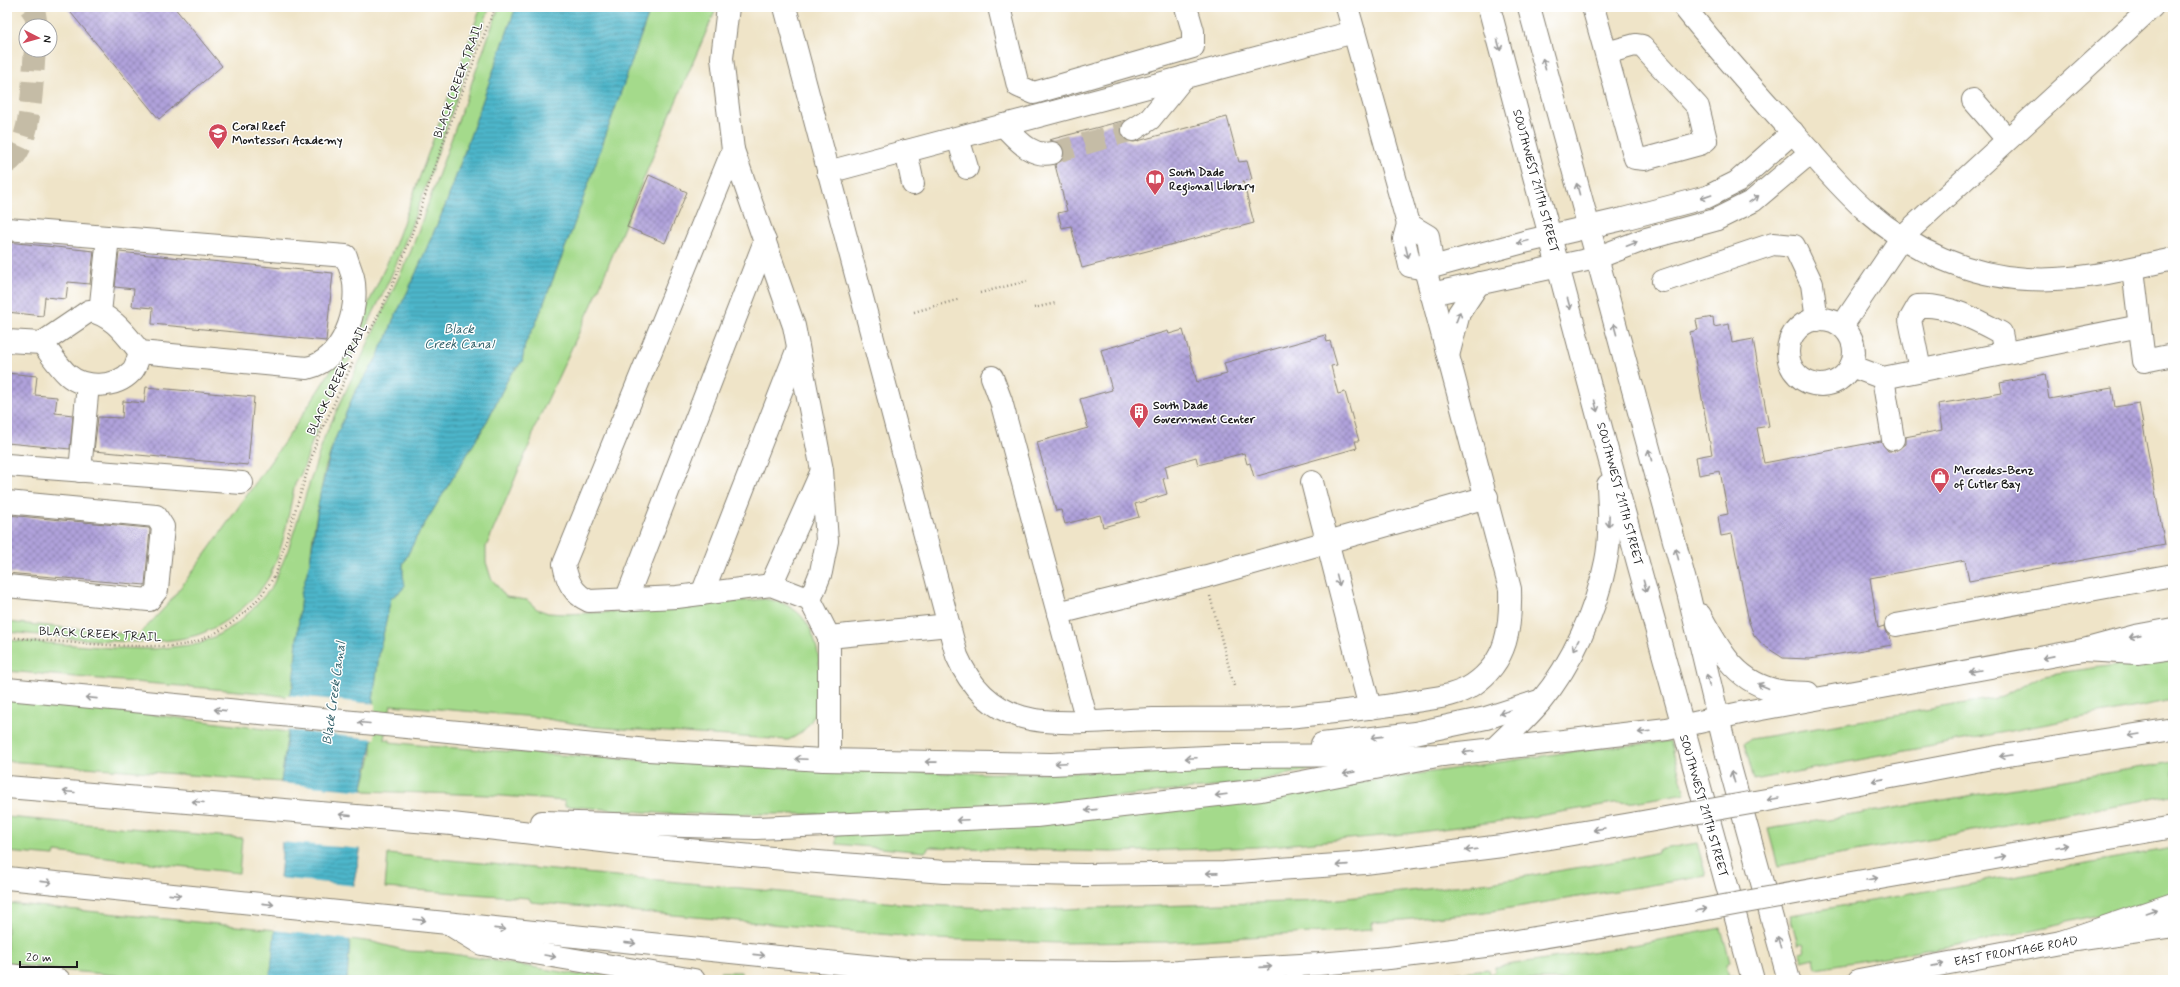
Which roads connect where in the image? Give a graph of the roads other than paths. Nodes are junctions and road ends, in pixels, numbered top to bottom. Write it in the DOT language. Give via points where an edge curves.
graph roads {
  1 [pos="728,7"];
  2 [pos="785,7"];
  3 [pos="999,7"];
  4 [pos="1186,7"];
  5 [pos="1347,7"];
  6 [pos="1489,7"];
  7 [pos="1529,7"];
  8 [pos="1593,7"];
  9 [pos="1684,7"];
  10 [pos="2152,7"];
  11 [pos="1354,32"];
  12 [pos="1606,53"];
  13 [pos="1184,77"];
  14 [pos="1973,100"];
  15 [pos="1003,126"];
  16 [pos="1133,130"];
  17 [pos="1793,132"];
  18 [pos="958,138"];
  19 [pos="2007,139"];
  20 [pos="733,150"];
  21 [pos="906,151"];
  22 [pos="1811,152"];
  23 [pos="1052,154"];
  24 [pos="967,168"];
  25 [pos="828,172"];
  26 [pos="913,184"];
  27 [pos="1588,227"];
  28 [pos="7,229"];
  29 [pos="1550,235"];
  30 [pos="108,237"];
  31 [pos="1902,237"];
  32 [pos="765,241"];
  33 [pos="1596,258"];
  34 [pos="2173,260"];
  35 [pos="1559,266"];
  36 [pos="2133,268"];
  37 [pos="1425,269"];
  38 [pos="1663,281"];
  39 [pos="1480,283"];
  40 [pos="1432,294"];
  41 [pos="100,313"];
  42 [pos="1817,320"];
  43 [pos="1842,326"];
  44 [pos="2140,326"];
  45 [pos="7,341"];
  46 [pos="42,343"];
  47 [pos="798,348"];
  48 [pos="140,352"];
  49 [pos="2005,353"];
  50 [pos="1448,355"];
  51 [pos="2173,355"];
  52 [pos="1851,366"];
  53 [pos="1920,370"];
  54 [pos="992,377"];
  55 [pos="1883,378"];
  56 [pos="88,384"];
  57 [pos="1893,439"];
  58 [pos="1608,454"];
  59 [pos="7,465"];
  60 [pos="80,470"];
  61 [pos="822,470"];
  62 [pos="1312,482"];
  63 [pos="242,484"];
  64 [pos="1487,497"];
  65 [pos="7,502"];
  66 [pos="1328,542"];
  67 [pos="2173,575"];
  68 [pos="771,585"];
  69 [pos="7,586"];
  70 [pos="1688,592"];
  71 [pos="702,594"];
  72 [pos="626,600"];
  73 [pos="810,600"];
  74 [pos="1058,613"];
  75 [pos="1896,625"];
  76 [pos="949,626"];
  77 [pos="2173,629"];
  78 [pos="829,638"];
  79 [pos="2173,648"];
  80 [pos="2083,650"];
  81 [pos="7,689"];
  82 [pos="1829,696"];
  83 [pos="1542,700"];
  84 [pos="1370,708"];
  85 [pos="1717,718"];
  86 [pos="1087,721"];
  87 [pos="1682,726"];
  88 [pos="2173,729"];
  89 [pos="1494,749"];
  90 [pos="1442,755"];
  91 [pos="1230,756"];
  92 [pos="829,760"];
  93 [pos="7,787"];
  94 [pos="452,824"];
  95 [pos="2173,827"];
  96 [pos="7,878"];
  97 [pos="2173,904"];
  98 [pos="448,924"];
  99 [pos="2173,926"];
  100 [pos="2061,942"];
  101 [pos="7,975"];
  102 [pos="1877,978"];
  103 [pos="59,980"];
  104 [pos="694,980"];
  105 [pos="1753,980"];
  106 [pos="1789,980"];
  107 [pos="1859,980"];
  1 -- 20 [label="main road" via="722,58"];
  2 -- 25 [label="main road"];
  3 -- 4 [label="main road" via="1018,86 1034,93 1193,47 1193,31"];
  5 -- 11 [label="main road"];
  6 -- 29 [label="main road, SOUTHWEST 211TH STREET, one-way"];
  27 -- 7 [label="main road, one-way"];
  8 -- 12 [label="main road"];
  9 -- 17 [label="main road"];
  10 -- 19 [label="main road"];
  11 -- 13 [label="main road"];
  11 -- 37 [label="main road" via="1408,224 1404,239 1410,266"];
  12 -- 12 [label="main road" via="1635,158 1645,159 1700,144 1706,140 1698,106 1642,46"];
  13 -- 15 [label="main road"];
  13 -- 16 [label="main road" via="1150,119"];
  14 -- 19 [label="main road"];
  15 -- 18 [label="main road"];
  15 -- 23 [label="main road" via="1027,149"];
  17 -- 22 [label="main road"];
  17 -- 27 [label="main road, one-way" via="1725,189 1688,202"];
  18 -- 21 [label="main road"];
  18 -- 24 [label="main road"];
  19 -- 31 [label="main road"];
  20 -- 32 [label="main road"];
  20 -- 72 [label="main road" via="564,564 566,576 578,596 589,601"];
  21 -- 25 [label="main road"];
  21 -- 26 [label="main road"];
  22 -- 31 [label="main road" via="1867,211"];
  33 -- 22 [label="main road, one-way" via="1646,239 1715,220 1753,201"];
  25 -- 76 [label="main road"];
  27 -- 29 [label="main road"];
  27 -- 33 [label="main road"];
  28 -- 30 [label="main road"];
  29 -- 35 [label="main road, SOUTHWEST 211TH STREET"];
  29 -- 37 [label="main road, one-way"];
  30 -- 41 [label="main road"];
  30 -- 48 [label="main road" via="346,256 353,278 354,301 348,329 340,343 318,365 307,368"];
  31 -- 36 [label="main road" via="1950,261 1984,272 2026,279 2067,279 2112,274"];
  31 -- 43 [label="main road"];
  32 -- 47 [label="main road" via="794,326"];
  32 -- 72 [label="main road"];
  33 -- 35 [label="main road"];
  70 -- 33 [label="main road, one-way"];
  34 -- 36 [label="main road"];
  35 -- 39 [label="main road"];
  35 -- 58 [label="main road, SOUTHWEST 211TH STREET, one-way"];
  36 -- 44 [label="main road"];
  37 -- 40 [label="main road"];
  38 -- 42 [label="main road" via="1773,244 1794,246 1812,284"];
  39 -- 40 [label="main road"];
  50 -- 39 [label="main road, one-way" via="1459,313"];
  40 -- 50 [label="main road"];
  41 -- 46 [label="main road" via="89,312"];
  41 -- 48 [label="main road" via="117,325"];
  42 -- 43 [label="main road" via="1832,321"];
  42 -- 52 [label="main road" via="1801,326 1793,334 1789,344 1788,356 1798,376 1817,386 1828,385 1838,381"];
  43 -- 52 [label="main road" via="1853,344"];
  44 -- 49 [label="main road"];
  44 -- 51 [label="main road" via="2144,361"];
  45 -- 46 [label="main road"];
  46 -- 56 [label="main road" via="69,376"];
  47 -- 61 [label="main road"];
  47 -- 71 [label="main road"];
  48 -- 56 [label="main road" via="132,372 118,381 99,385"];
  49 -- 53 [label="main road"];
  49 -- 53 [label="main road" via="2001,333 1985,324 1932,305 1918,306 1910,320"];
  50 -- 64 [label="main road"];
  52 -- 55 [label="main road"];
  53 -- 55 [label="main road"];
  54 -- 74 [label="main road" via="1001,401"];
  55 -- 57 [label="main road"];
  56 -- 60 [label="main road"];
  58 -- 83 [label="main road, one-way" via="1609,521 1606,560 1596,599 1580,639"];
  58 -- 87 [label="main road, SOUTHWEST 211TH STREET, one-way"];
  59 -- 60 [label="main road"];
  60 -- 63 [label="main road"];
  61 -- 68 [label="main road"];
  61 -- 73 [label="main road" via="827,542 821,572"];
  62 -- 66 [label="main road"];
  64 -- 66 [label="main road"];
  64 -- 84 [label="main road" via="1510,589 1510,618 1506,645 1486,673 1463,690 1451,695"];
  65 -- 69 [label="main road" via="156,516 163,527 157,590 149,600"];
  66 -- 74 [label="main road" via="1207,576"];
  66 -- 84 [label="main road, one-way"];
  67 -- 75 [label="main road"];
  68 -- 71 [label="main road"];
  68 -- 73 [label="main road"];
  82 -- 70 [label="main road, one-way" via="1771,689 1740,672 1720,651"];
  85 -- 70 [label="main road, one-way"];
  71 -- 72 [label="main road"];
  73 -- 78 [label="main road"];
  74 -- 86 [label="main road"];
  76 -- 78 [label="main road"];
  76 -- 86 [label="main road" via="963,670 989,702 1031,720"];
  77 -- 80 [label="main road, one-way"];
  78 -- 92 [label="main road"];
  79 -- 80 [label="main road" via="2137,653"];
  80 -- 82 [label="main road, one-way"];
  92 -- 81 [label="main road, one-way" via="648,750"];
  82 -- 85 [label="main road"];
  83 -- 89 [label="main road"];
  83 -- 91 [label="main road, one-way" via="1486,718 1415,733"];
  84 -- 86 [label="main road" via="1288,717"];
  85 -- 87 [label="main road"];
  106 -- 85 [label="main road, one-way"];
  87 -- 89 [label="main road, one-way"];
  87 -- 105 [label="main road, SOUTHWEST 211TH STREET"];
  88 -- 94 [label="main road, one-way, bridge" via="2002,756 1502,846 1365,863 1224,872 1084,875 944,872 654,846"];
  89 -- 90 [label="main road, one-way"];
  90 -- 91 [label="main road"];
  90 -- 94 [label="main road, one-way" via="1261,790 1036,816 756,828 576,822"];
  91 -- 92 [label="main road, one-way" via="1051,764"];
  94 -- 93 [label="main road, one-way"];
  98 -- 95 [label="main road, one-way, bridge" via="916,971 1114,973 1253,968 1389,958 1493,945"];
  96 -- 98 [label="main road, one-way"];
  100 -- 97 [label="main road, one-way"];
  98 -- 104 [label="main road, one-way" via="482,944"];
  99 -- 100 [label="main road, EAST FRONTAGE ROAD"];
  102 -- 100 [label="main road, EAST FRONTAGE ROAD, one-way"];
  101 -- 103 [label="main road"];
  102 -- 107 [label="main road, EAST FRONTAGE ROAD"];
}
